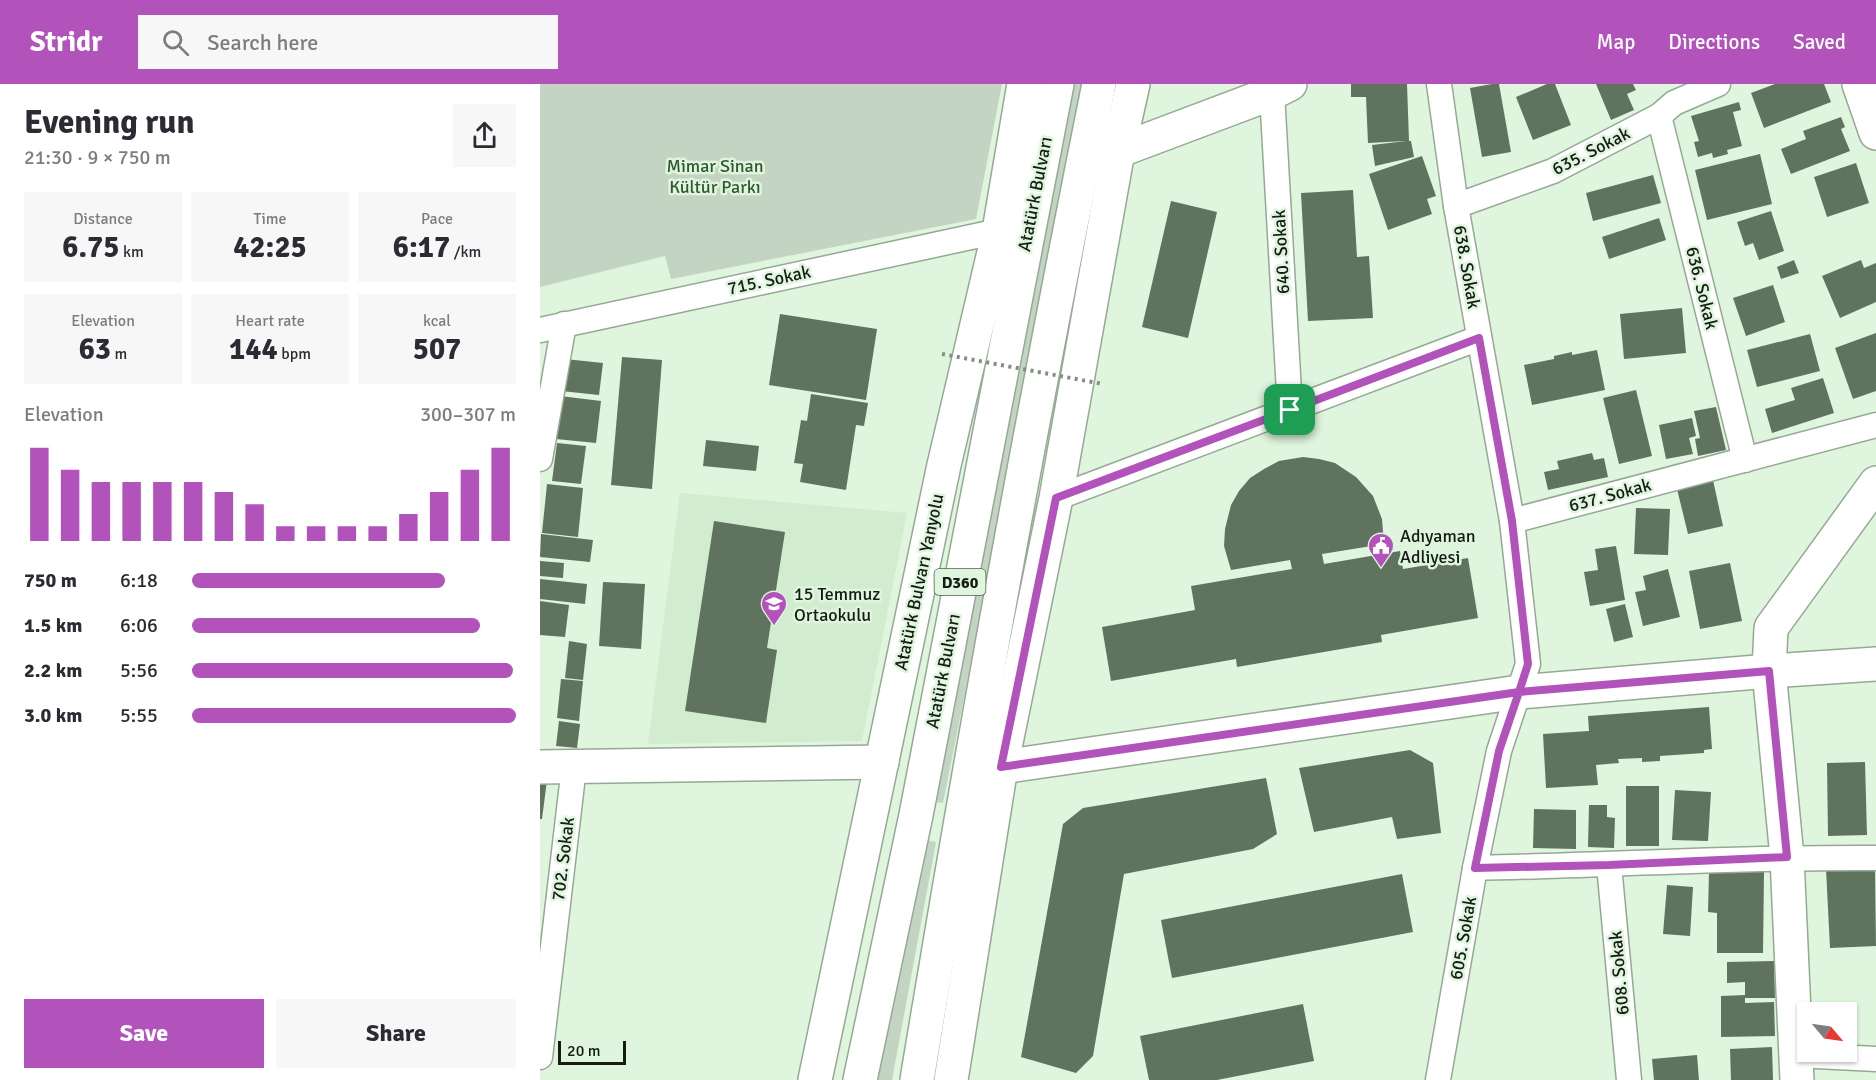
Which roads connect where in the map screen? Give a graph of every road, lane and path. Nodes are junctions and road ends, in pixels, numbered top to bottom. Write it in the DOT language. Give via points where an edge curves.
graph roads {
  1 [pos="1024,84"];
  2 [pos="1057,84"];
  3 [pos="1099,84"];
  4 [pos="1133,84"];
  5 [pos="1439,84"];
  6 [pos="1718,84"];
  7 [pos="1859,84"];
  8 [pos="1281,89"];
  9 [pos="1659,116"];
  10 [pos="1876,132"];
  11 [pos="1118,151"];
  12 [pos="1456,206"];
  13 [pos="999,231"];
  14 [pos="564,324"];
  15 [pos="540,330"];
  16 [pos="1479,338"];
  17 [pos="942,354"];
  18 [pos="1102,384"];
  19 [pos="1290,410"];
  20 [pos="1876,425"];
  21 [pos="540,459"];
  22 [pos="1744,460"];
  23 [pos="1876,483"];
  24 [pos="1056,498"];
  25 [pos="1512,521"];
  26 [pos="1876,664"];
  27 [pos="1769,671"];
  28 [pos="1519,692"];
  29 [pos="882,762"];
  30 [pos="540,767"];
  31 [pos="574,767"];
  32 [pos="1001,767"];
  33 [pos="1787,857"];
  34 [pos="1876,858"];
  35 [pos="1609,865"];
  36 [pos="1475,868"];
  37 [pos="544,997"];
  38 [pos="540,1057"];
  39 [pos="1876,1059"];
  40 [pos="1797,1067"];
  41 [pos="815,1080"];
  42 [pos="860,1080"];
  43 [pos="917,1080"];
  44 [pos="951,1080"];
  45 [pos="1438,1080"];
  46 [pos="1629,1080"];
  1 -- 13 [label="main road, Atatürk Bulvarı Yanyolu"];
  2 -- 42 [label="main road, Atatürk Bulvarı / D360" via="916,815"];
  3 -- 43 [label="main road, D360" via="962,812"];
  4 -- 11 [label="main road"];
  5 -- 12 [label="street, 638. Sokak"];
  6 -- 9 [label="street, 635. Sokak" via="1674,103"];
  7 -- 10 [label="main road"];
  8 -- 11 [label="main road"];
  8 -- 19 [label="street, 640. Sokak"];
  9 -- 12 [label="street, 635. Sokak" via="1553,171"];
  9 -- 22 [label="street, 636. Sokak"];
  11 -- 24 [label="main road"];
  12 -- 16 [label="street, 638. Sokak"];
  13 -- 14 [label="street, 715. Sokak"];
  13 -- 29 [label="main road, Atatürk Bulvarı Yanyolu" via="944,465"];
  14 -- 15 [label="street, 715. Sokak"];
  14 -- 21 [label="street"];
  16 -- 19 [label="street"];
  16 -- 25 [label="street, 638. Sokak"];
  17 -- 18 [label="path, bridge"];
  19 -- 24 [label="street"];
  20 -- 22 [label="street, 637. Sokak"];
  22 -- 25 [label="street, 637. Sokak"];
  23 -- 27 [label="main road" via="1771,628"];
  24 -- 32 [label="main road"];
  25 -- 28 [label="street" via="1528,664"];
  26 -- 27 [label="main road"];
  27 -- 28 [label="main road"];
  27 -- 33 [label="main road"];
  28 -- 32 [label="main road"];
  28 -- 36 [label="street, 605. Sokak" via="1499,751"];
  29 -- 31 [label="main road"];
  29 -- 41 [label="main road, Atatürk Bulvarı Yanyolu"];
  30 -- 31 [label="main road"];
  31 -- 37 [label="street, 702. Sokak"];
  32 -- 44 [label="main road"];
  33 -- 34 [label="street"];
  33 -- 35 [label="street"];
  33 -- 40 [label="main road"];
  35 -- 36 [label="street"];
  35 -- 46 [label="street, 608. Sokak"];
  36 -- 45 [label="street, 605. Sokak"];
  37 -- 38 [label="street, 702. Sokak"];
  39 -- 40 [label="street"];
}
